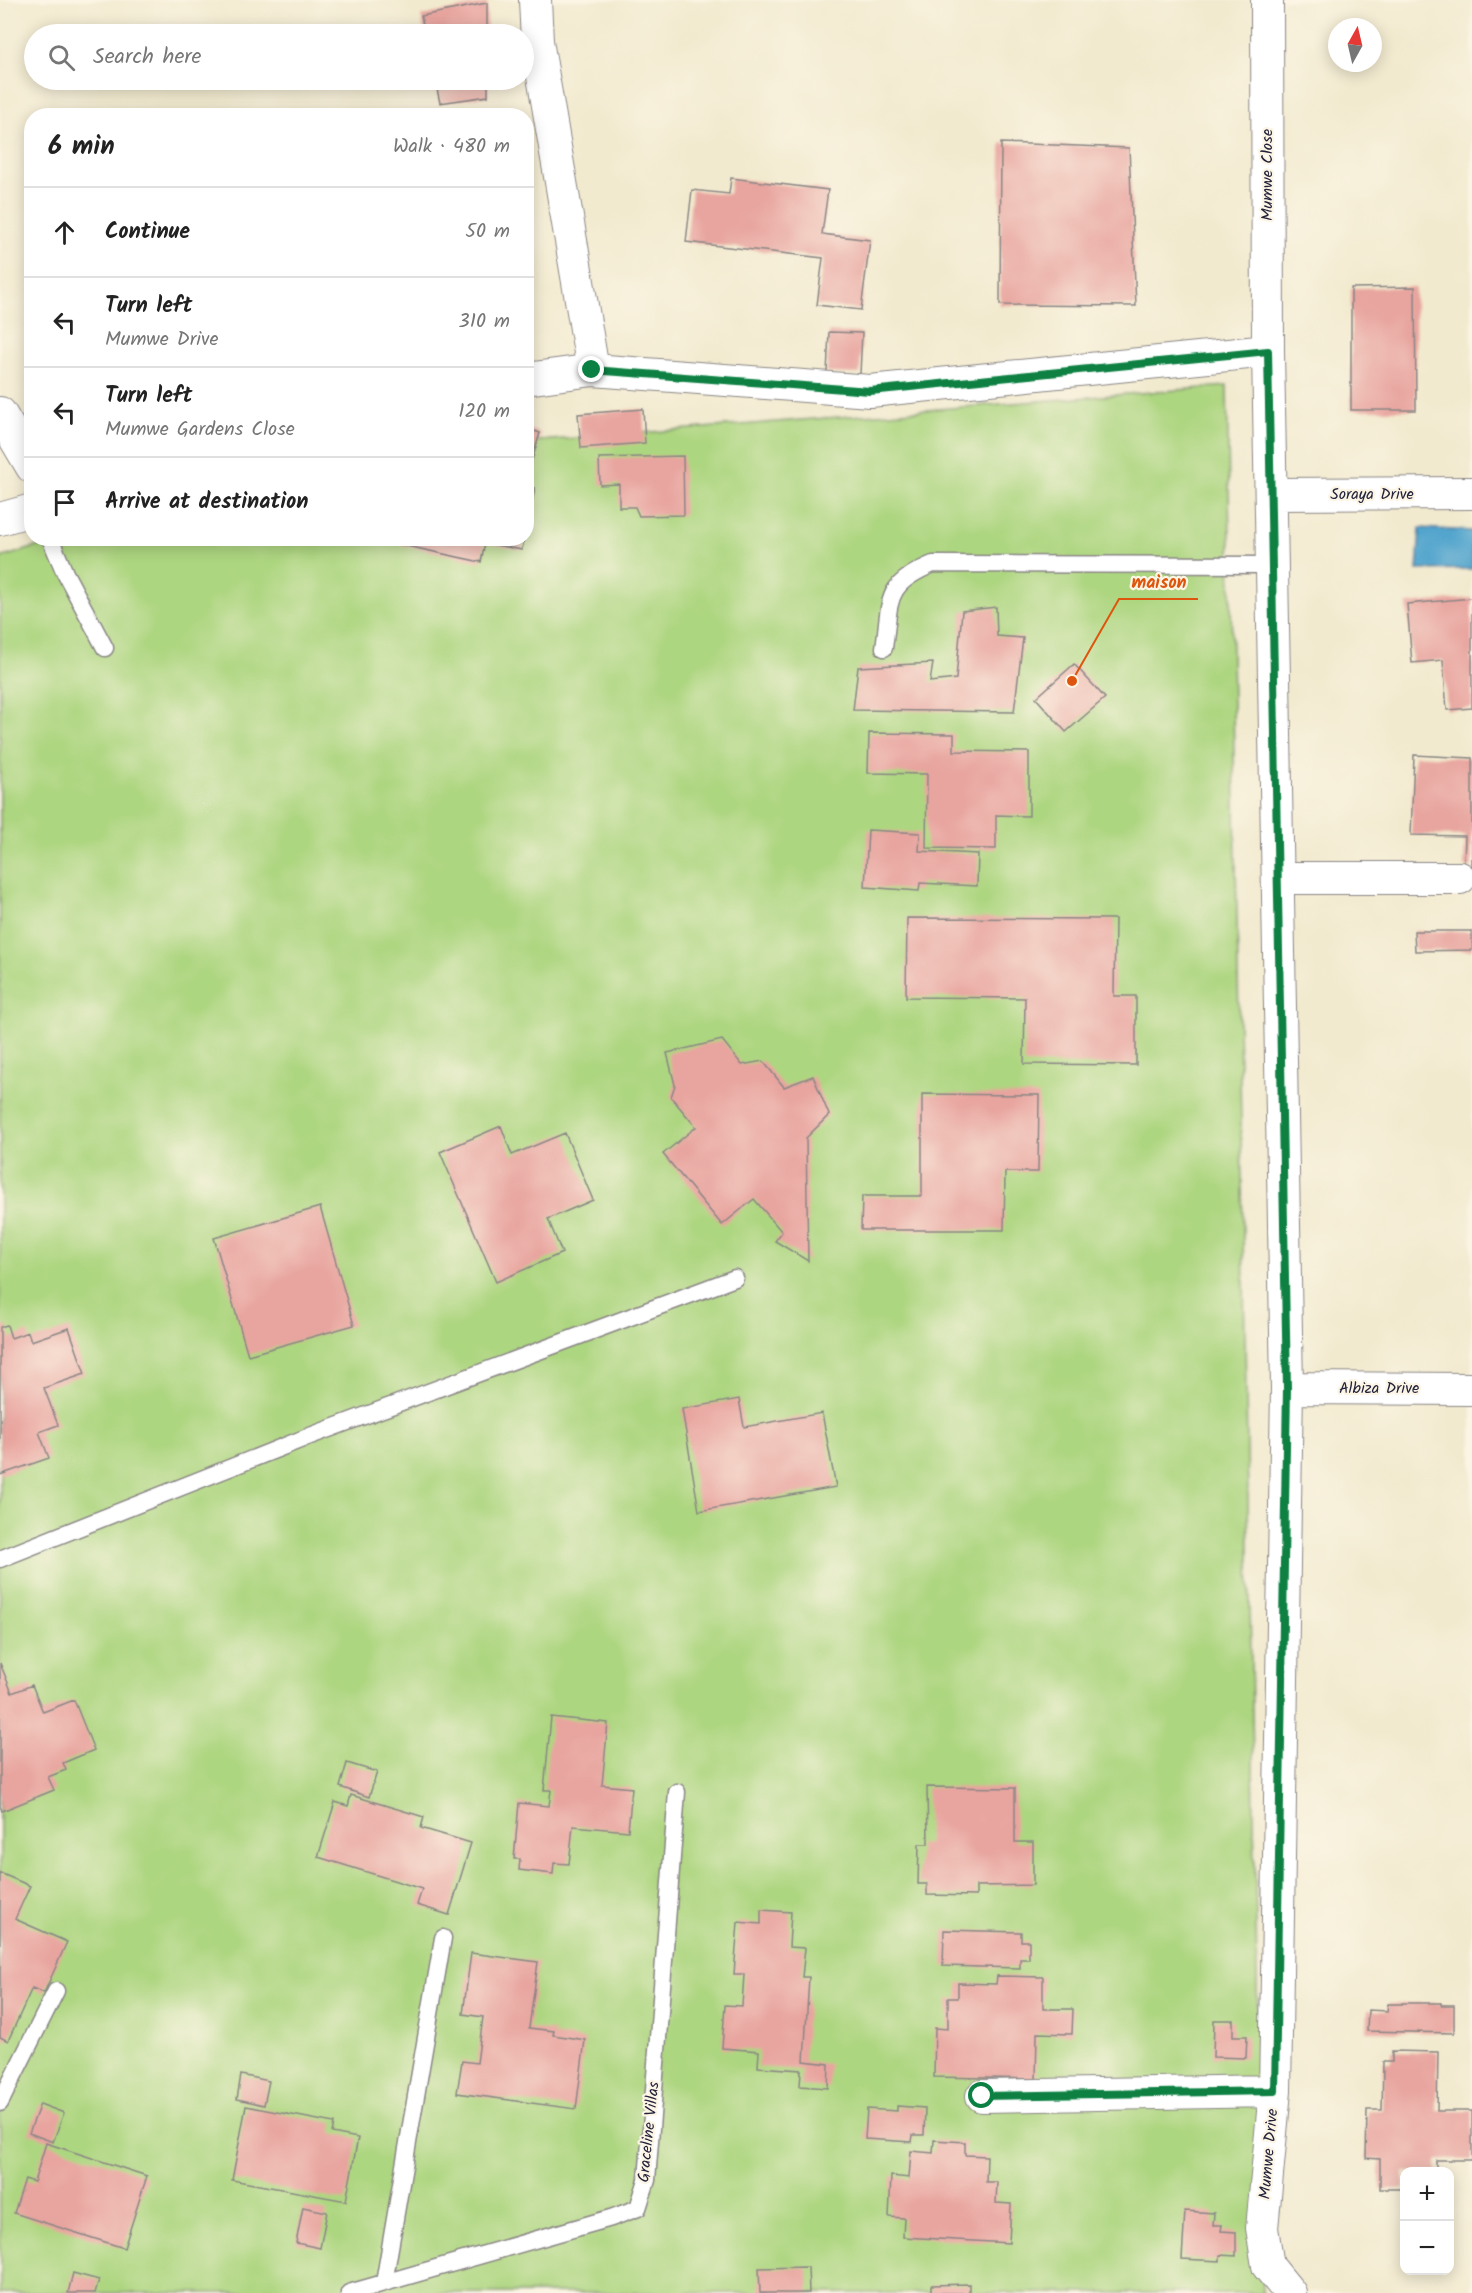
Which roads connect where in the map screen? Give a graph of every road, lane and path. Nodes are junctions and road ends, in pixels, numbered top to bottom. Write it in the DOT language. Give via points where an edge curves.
graph roads {
  1 [pos="535,0"];
  2 [pos="1267,0"];
  3 [pos="1268,351"];
  4 [pos="592,370"];
  5 [pos="534,378"];
  6 [pos="0,413"];
  7 [pos="24,454"];
  8 [pos="1472,493"];
  9 [pos="1271,494"];
  10 [pos="24,512"];
  11 [pos="0,519"];
  12 [pos="53,546"];
  13 [pos="1272,565"];
  14 [pos="105,648"];
  15 [pos="884,648"];
  16 [pos="1278,878"];
  17 [pos="1460,878"];
  18 [pos="735,1278"];
  19 [pos="1287,1388"];
  20 [pos="1472,1389"];
  21 [pos="0,1558"];
  22 [pos="677,1792"];
  23 [pos="443,1938"];
  24 [pos="56,1990"];
  25 [pos="1275,2091"];
  26 [pos="982,2096"];
  27 [pos="0,2103"];
  28 [pos="384,2283"];
  29 [pos="349,2293"];
  30 [pos="1290,2293"];
  1 -- 4 [label="street" via="537,41"];
  2 -- 3 [label="street, Mumwe Close"];
  3 -- 4 [label="street" via="870,391"];
  3 -- 9 [label="street, Mumwe Drive"];
  4 -- 5 [label="street"];
  6 -- 7 [label="street"];
  8 -- 9 [label="street, Soraya Drive"];
  9 -- 13 [label="street, Mumwe Drive"];
  10 -- 11 [label="street"];
  12 -- 14 [label="lane"];
  13 -- 15 [label="lane" via="933,564 906,577 896,587"];
  13 -- 16 [label="street, Mumwe Drive"];
  16 -- 17 [label="street"];
  16 -- 19 [label="street, Mumwe Drive"];
  18 -- 21 [label="lane" via="310,1436"];
  19 -- 20 [label="street, Albiza Drive"];
  19 -- 25 [label="street, Mumwe Drive"];
  22 -- 28 [label="lane, Graceline Villas" via="646,2180 638,2208"];
  23 -- 28 [label="lane"];
  24 -- 27 [label="lane"];
  25 -- 26 [label="street"];
  25 -- 30 [label="street, Mumwe Drive" via="1262,2228 1268,2266"];
  28 -- 29 [label="lane, Graceline Villas"];
}
